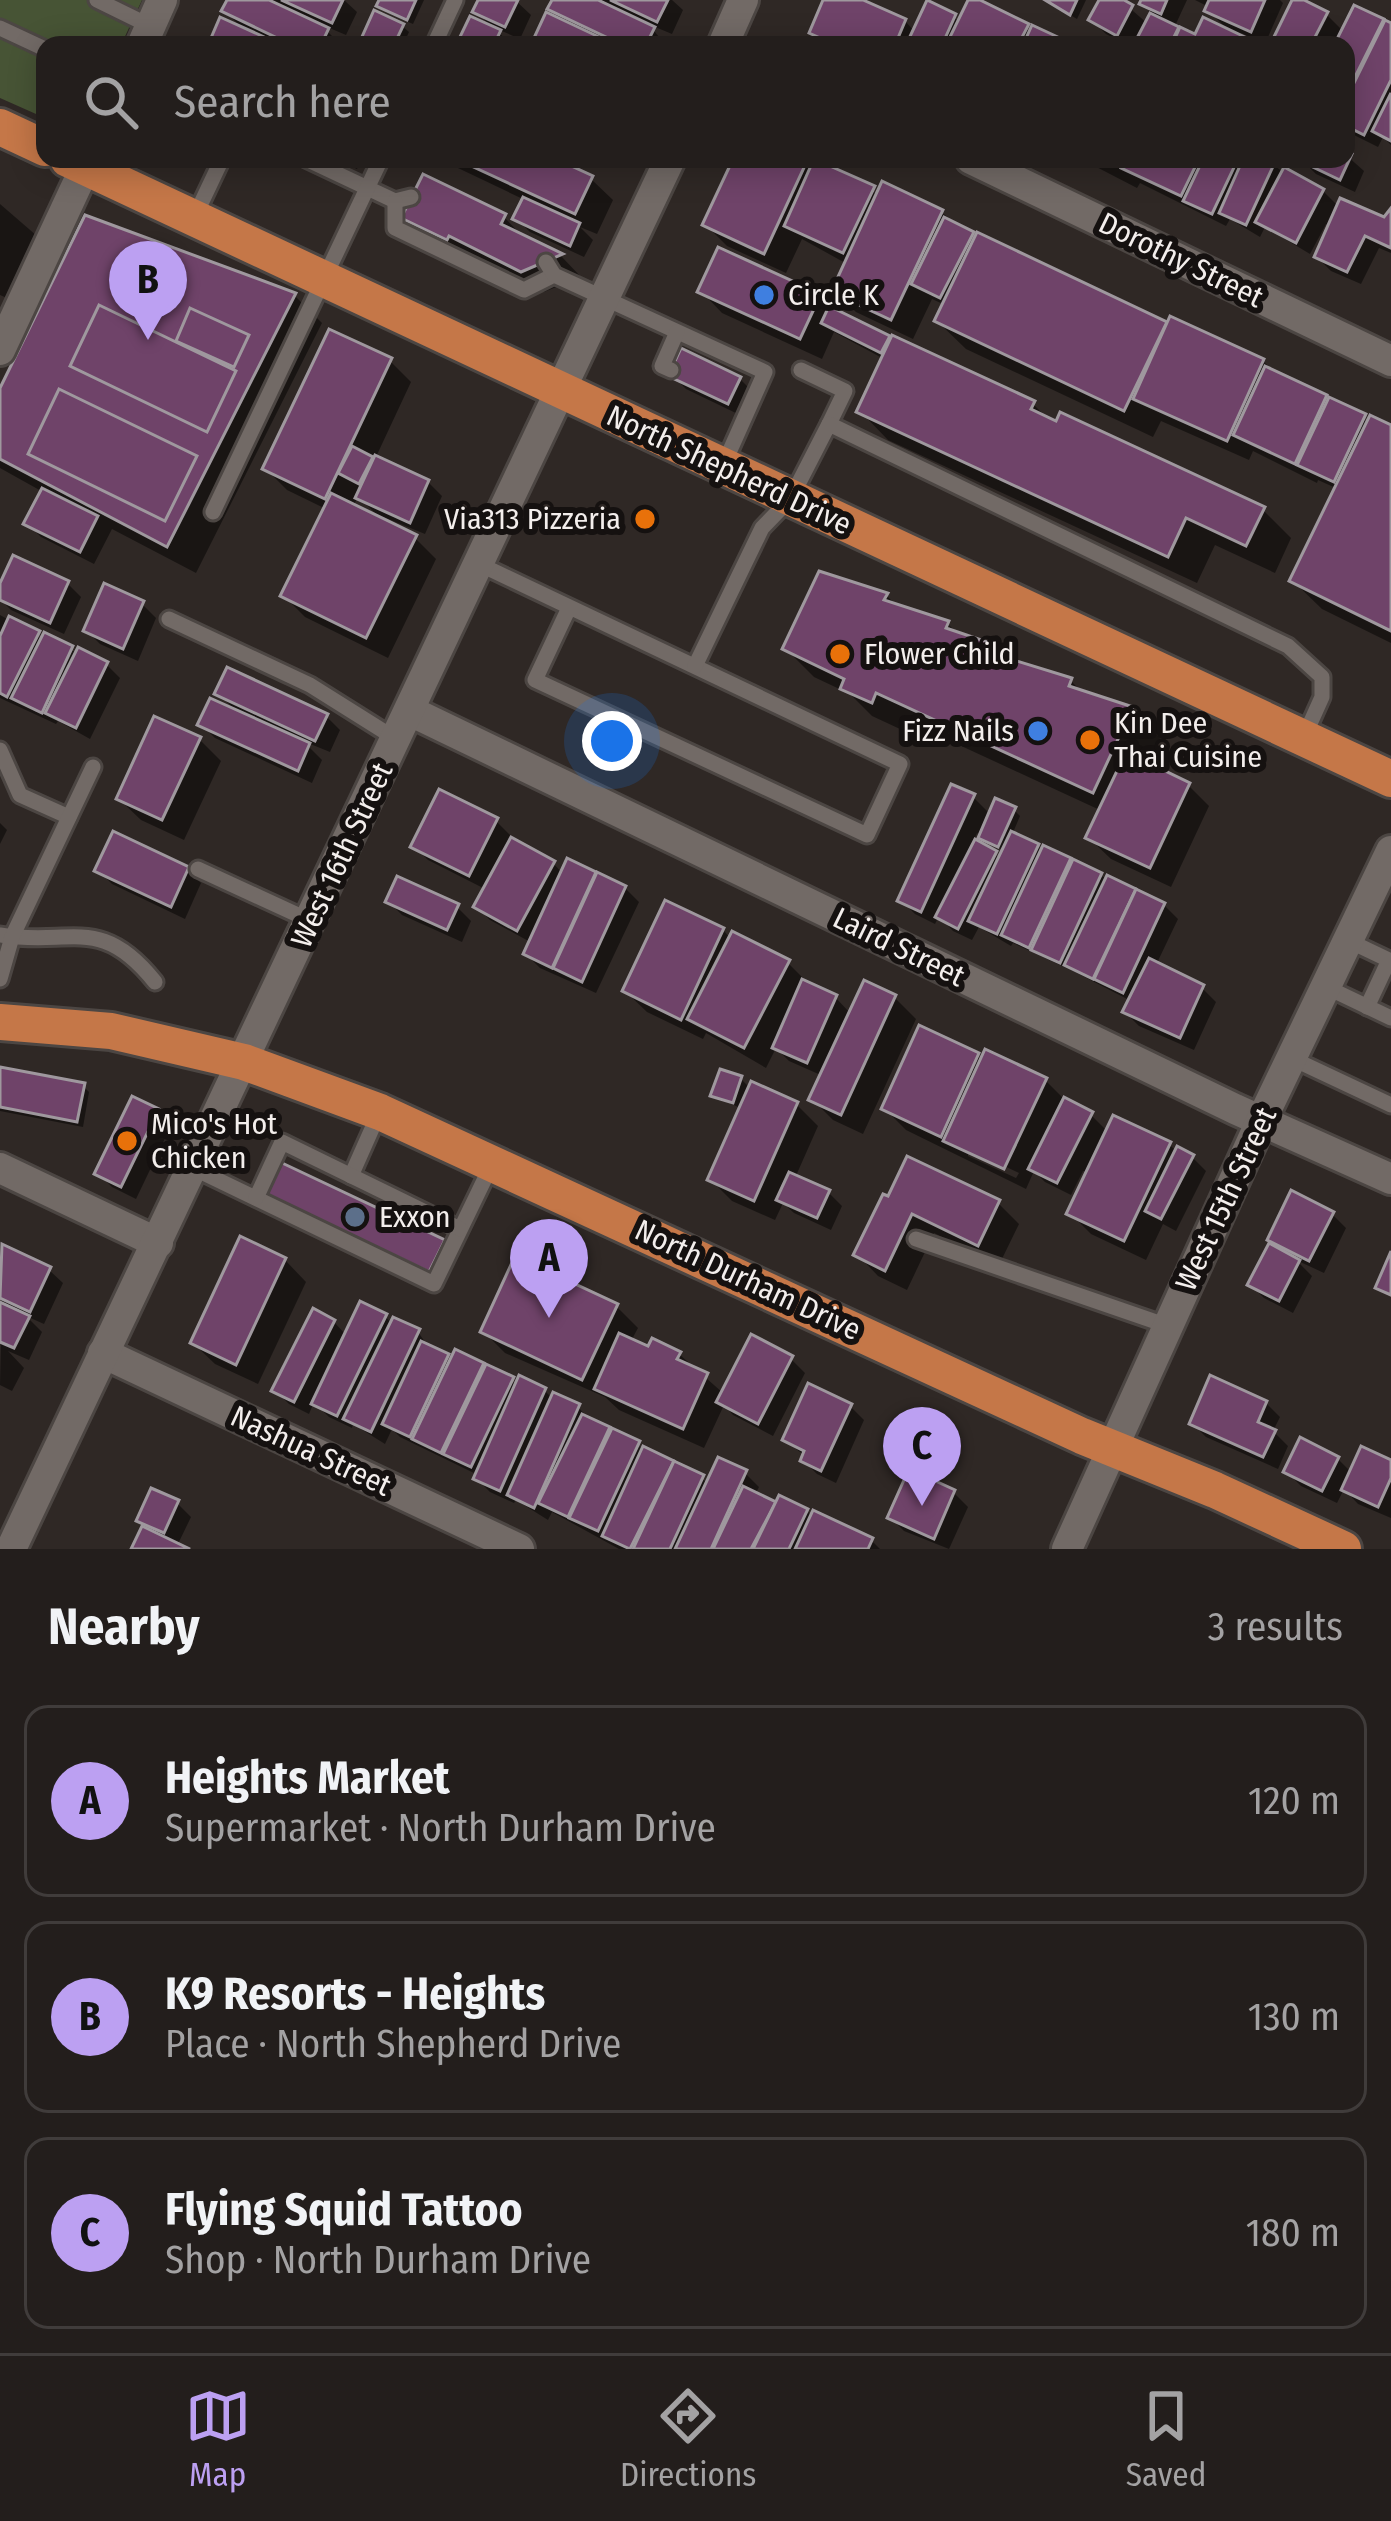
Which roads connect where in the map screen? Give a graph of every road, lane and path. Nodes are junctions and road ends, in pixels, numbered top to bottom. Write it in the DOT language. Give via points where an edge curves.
graph roads {
  1 [pos="97,0"];
  2 [pos="455,0"];
  3 [pos="743,0"];
  4 [pos="151,24"];
  5 [pos="0,28"];
  6 [pos="438,36"];
  7 [pos="730,36"];
  8 [pos="36,45"];
  9 [pos="0,127"];
  10 [pos="36,144"];
  11 [pos="78,168"];
  12 [pos="93,168"];
  13 [pos="218,168"];
  14 [pos="325,168"];
  15 [pos="376,168"];
  16 [pos="666,168"];
  17 [pos="990,168"];
  18 [pos="367,188"];
  19 [pos="194,219"];
  20 [pos="321,280"];
  21 [pos="605,299"];
  22 [pos="677,332"];
  23 [pos="0,350"];
  24 [pos="1391,362"];
  25 [pos="670,370"];
  26 [pos="801,370"];
  27 [pos="562,393"];
  28 [pos="730,399"];
  29 [pos="749,407"];
  30 [pos="829,424"];
  31 [pos="722,466"];
  32 [pos="791,498"];
  33 [pos="213,512"];
  34 [pos="479,564"];
  35 [pos="568,610"];
  36 [pos="169,619"];
  37 [pos="695,666"];
  38 [pos="403,725"];
  39 [pos="1303,739"];
  40 [pos="0,750"];
  41 [pos="93,767"];
  42 [pos="1391,779"];
  43 [pos="69,817"];
  44 [pos="1391,851"];
  45 [pos="198,869"];
  46 [pos="310,921"];
  47 [pos="6,936"];
  48 [pos="1347,940"];
  49 [pos="1390,958"];
  50 [pos="0,979"];
  51 [pos="155,982"];
  52 [pos="1324,986"];
  53 [pos="1367,1007"];
  54 [pos="1391,1018"];
  55 [pos="0,1022"];
  56 [pos="1291,1058"];
  57 [pos="244,1063"];
  58 [pos="1391,1105"];
  59 [pos="380,1112"];
  60 [pos="1261,1121"];
  61 [pos="493,1161"];
  62 [pos="0,1168"];
  63 [pos="193,1168"];
  64 [pos="351,1176"];
  65 [pos="1391,1179"];
  66 [pos="256,1198"];
  67 [pos="460,1229"];
  68 [pos="916,1239"];
  69 [pos="158,1243"];
  70 [pos="1168,1325"];
  71 [pos="103,1353"];
  72 [pos="1112,1450"];
  73 [pos="11,1549"];
  74 [pos="519,1549"];
  75 [pos="1066,1549"];
  76 [pos="1343,1549"];
  1 -- 4 [label="lane"];
  2 -- 6 [label="lane"];
  3 -- 7 [label="street"];
  5 -- 8 [label="lane"];
  9 -- 10 [label="main road"];
  11 -- 23 [label="street"];
  12 -- 19 [label="main road, North Shepherd Drive"];
  13 -- 19 [label="lane"];
  14 -- 18 [label="lane"];
  15 -- 18 [label="lane"];
  16 -- 21 [label="street, West 16th Street"];
  17 -- 24 [label="street, Dorothy Street"];
  18 -- 20 [label="lane"];
  18 -- 21 [label="lane" via="403,199 395,228 524,290 550,268"];
  19 -- 20 [label="main road, North Shepherd Drive"];
  20 -- 27 [label="main road, North Shepherd Drive"];
  20 -- 33 [label="lane"];
  21 -- 22 [label="lane"];
  21 -- 27 [label="street, West 16th Street"];
  22 -- 25 [label="lane" via="662,366"];
  22 -- 29 [label="lane" via="728,363 765,372"];
  26 -- 30 [label="lane" via="845,391"];
  27 -- 31 [label="main road, North Shepherd Drive"];
  27 -- 34 [label="street, West 16th Street"];
  28 -- 29 [label="lane"];
  29 -- 31 [label="lane"];
  30 -- 32 [label="lane"];
  30 -- 39 [label="lane" via="1302,655 1322,677"];
  31 -- 32 [label="main road, North Shepherd Drive"];
  32 -- 37 [label="lane" via="762,528"];
  32 -- 39 [label="main road, North Shepherd Drive"];
  34 -- 35 [label="lane"];
  34 -- 38 [label="street, West 16th Street"];
  35 -- 37 [label="lane"];
  35 -- 37 [label="lane" via="535,680 867,835 900,764"];
  36 -- 38 [label="lane"];
  38 -- 46 [label="street, West 16th Street"];
  38 -- 60 [label="street, Laird Street"];
  39 -- 42 [label="main road, North Shepherd Drive"];
  40 -- 43 [label="lane" via="20,795"];
  41 -- 43 [label="lane"];
  43 -- 47 [label="lane"];
  44 -- 48 [label="street, West 15th Street"];
  45 -- 46 [label="lane"];
  46 -- 57 [label="street, West 16th Street"];
  47 -- 50 [label="lane"];
  47 -- 51 [label="lane" via="107,941"];
  48 -- 49 [label="lane"];
  48 -- 52 [label="street, West 15th Street"];
  49 -- 53 [label="lane"];
  52 -- 53 [label="lane"];
  52 -- 56 [label="street, West 15th Street"];
  53 -- 54 [label="lane"];
  55 -- 57 [label="main road, North Durham Drive" via="111,1030"];
  56 -- 58 [label="lane"];
  56 -- 60 [label="street, West 15th Street"];
  57 -- 59 [label="main road, North Durham Drive"];
  57 -- 63 [label="street, West 16th Street"];
  59 -- 61 [label="main road, North Durham Drive"];
  59 -- 64 [label="lane"];
  60 -- 65 [label="street, Laird Street"];
  60 -- 70 [label="street, West 15th Street"];
  61 -- 67 [label="lane"];
  61 -- 72 [label="main road, North Durham Drive"];
  62 -- 69 [label="street"];
  63 -- 66 [label="lane"];
  63 -- 69 [label="street, West 16th Street"];
  64 -- 66 [label="lane" via="282,1142"];
  64 -- 67 [label="lane"];
  66 -- 67 [label="lane" via="434,1284"];
  68 -- 70 [label="lane"];
  69 -- 71 [label="street, West 16th Street"];
  70 -- 72 [label="street, West 15th Street"];
  71 -- 73 [label="street, West 16th Street"];
  71 -- 74 [label="street, Nashua Street"];
  72 -- 75 [label="street, West 15th Street"];
  72 -- 76 [label="main road, North Durham Drive"];
}
